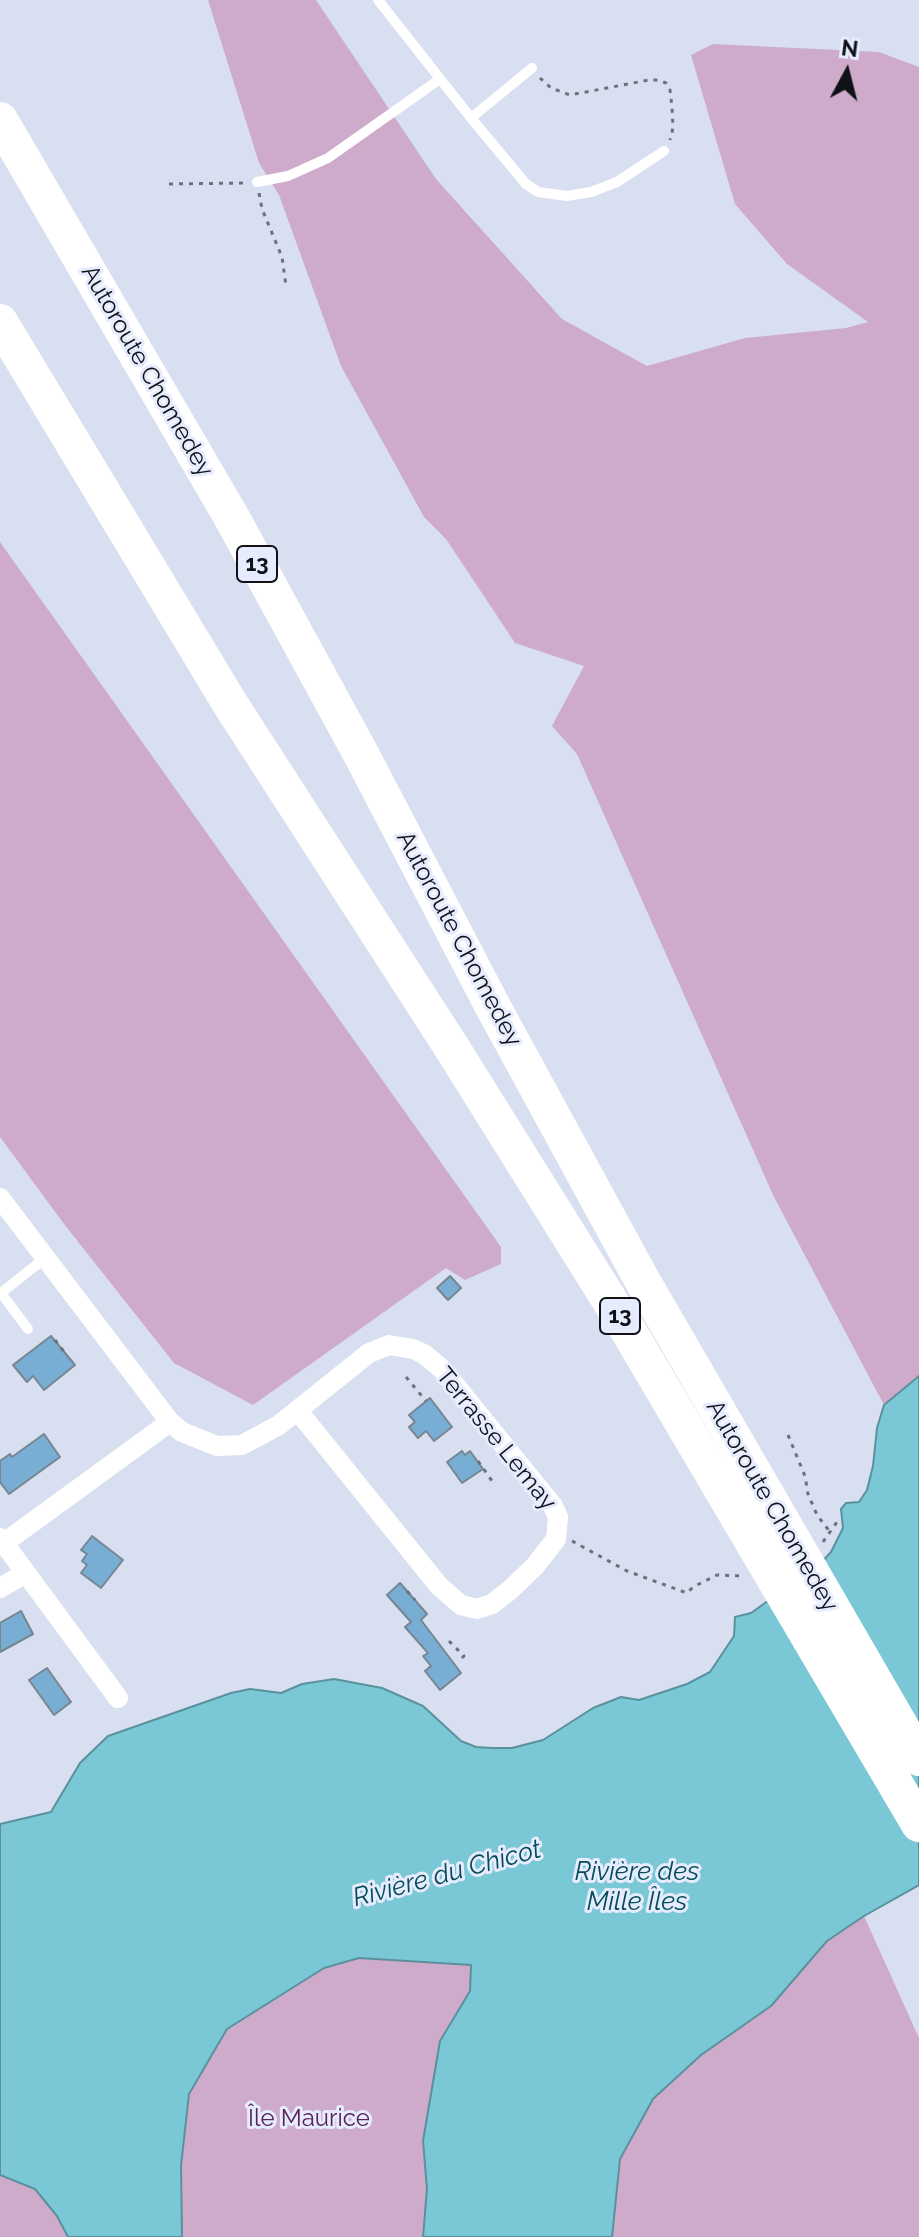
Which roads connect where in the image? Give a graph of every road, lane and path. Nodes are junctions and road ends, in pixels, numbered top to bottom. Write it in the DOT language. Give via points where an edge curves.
graph roads {
  1 [pos="378,0"];
  2 [pos="532,68"];
  3 [pos="440,79"];
  4 [pos="471,118"];
  5 [pos="2,123"];
  6 [pos="664,151"];
  7 [pos="257,182"];
  8 [pos="169,184"];
  9 [pos="286,286"];
  10 [pos="0,322"];
  11 [pos="0,1198"];
  12 [pos="45,1258"];
  13 [pos="0,1294"];
  14 [pos="28,1329"];
  15 [pos="55,1340"];
  16 [pos="65,1353"];
  17 [pos="406,1377"];
  18 [pos="426,1401"];
  19 [pos="298,1411"];
  20 [pos="170,1422"];
  21 [pos="788,1435"];
  22 [pos="478,1461"];
  23 [pos="492,1481"];
  24 [pos="763,1525"];
  25 [pos="830,1532"];
  26 [pos="569,1539"];
  27 [pos="2,1540"];
  28 [pos="26,1573"];
  29 [pos="0,1588"];
  30 [pos="407,1591"];
  31 [pos="687,1593"];
  32 [pos="415,1600"];
  33 [pos="449,1641"];
  34 [pos="458,1661"];
  35 [pos="118,1698"];
  36 [pos="919,1758"];
  37 [pos="919,1824"];
  1 -- 3 [label="lane"];
  2 -- 4 [label="lane"];
  2 -- 6 [label="path" via="551,88 570,95 649,80 666,83 673,128"];
  3 -- 4 [label="lane"];
  3 -- 7 [label="lane" via="328,158 288,176"];
  4 -- 6 [label="lane" via="526,184 548,195 591,192 617,182"];
  5 -- 24 [label="highway, Autoroute Chomedey / 13" via="232,518 368,767 642,1280"];
  7 -- 8 [label="path"];
  7 -- 9 [label="path"];
  10 -- 24 [label="highway, Autoroute Chomedey / 13" via="229,702 555,1212"];
  11 -- 12 [label="street, Terrasse Lemay"];
  12 -- 13 [label="lane"];
  12 -- 20 [label="street, Terrasse Lemay"];
  13 -- 14 [label="lane"];
  15 -- 16 [label="path"];
  17 -- 18 [label="path"];
  19 -- 19 [label="street, Terrasse Lemay" via="439,1586 461,1605 477,1609 492,1604 556,1539 553,1506 442,1369 424,1354 380,1348"];
  19 -- 20 [label="street, Terrasse Lemay" via="252,1441 231,1447 204,1442"];
  20 -- 27 [label="street"];
  21 -- 25 [label="path" via="817,1515"];
  22 -- 23 [label="path"];
  24 -- 36 [label="highway, Autoroute Chomedey / 13"];
  24 -- 37 [label="highway, Autoroute Chomedey / 13"];
  26 -- 31 [label="path" via="627,1571"];
  27 -- 28 [label="street"];
  28 -- 29 [label="street"];
  28 -- 35 [label="street"];
  30 -- 32 [label="path"];
  33 -- 34 [label="path" via="464,1656"];
}
